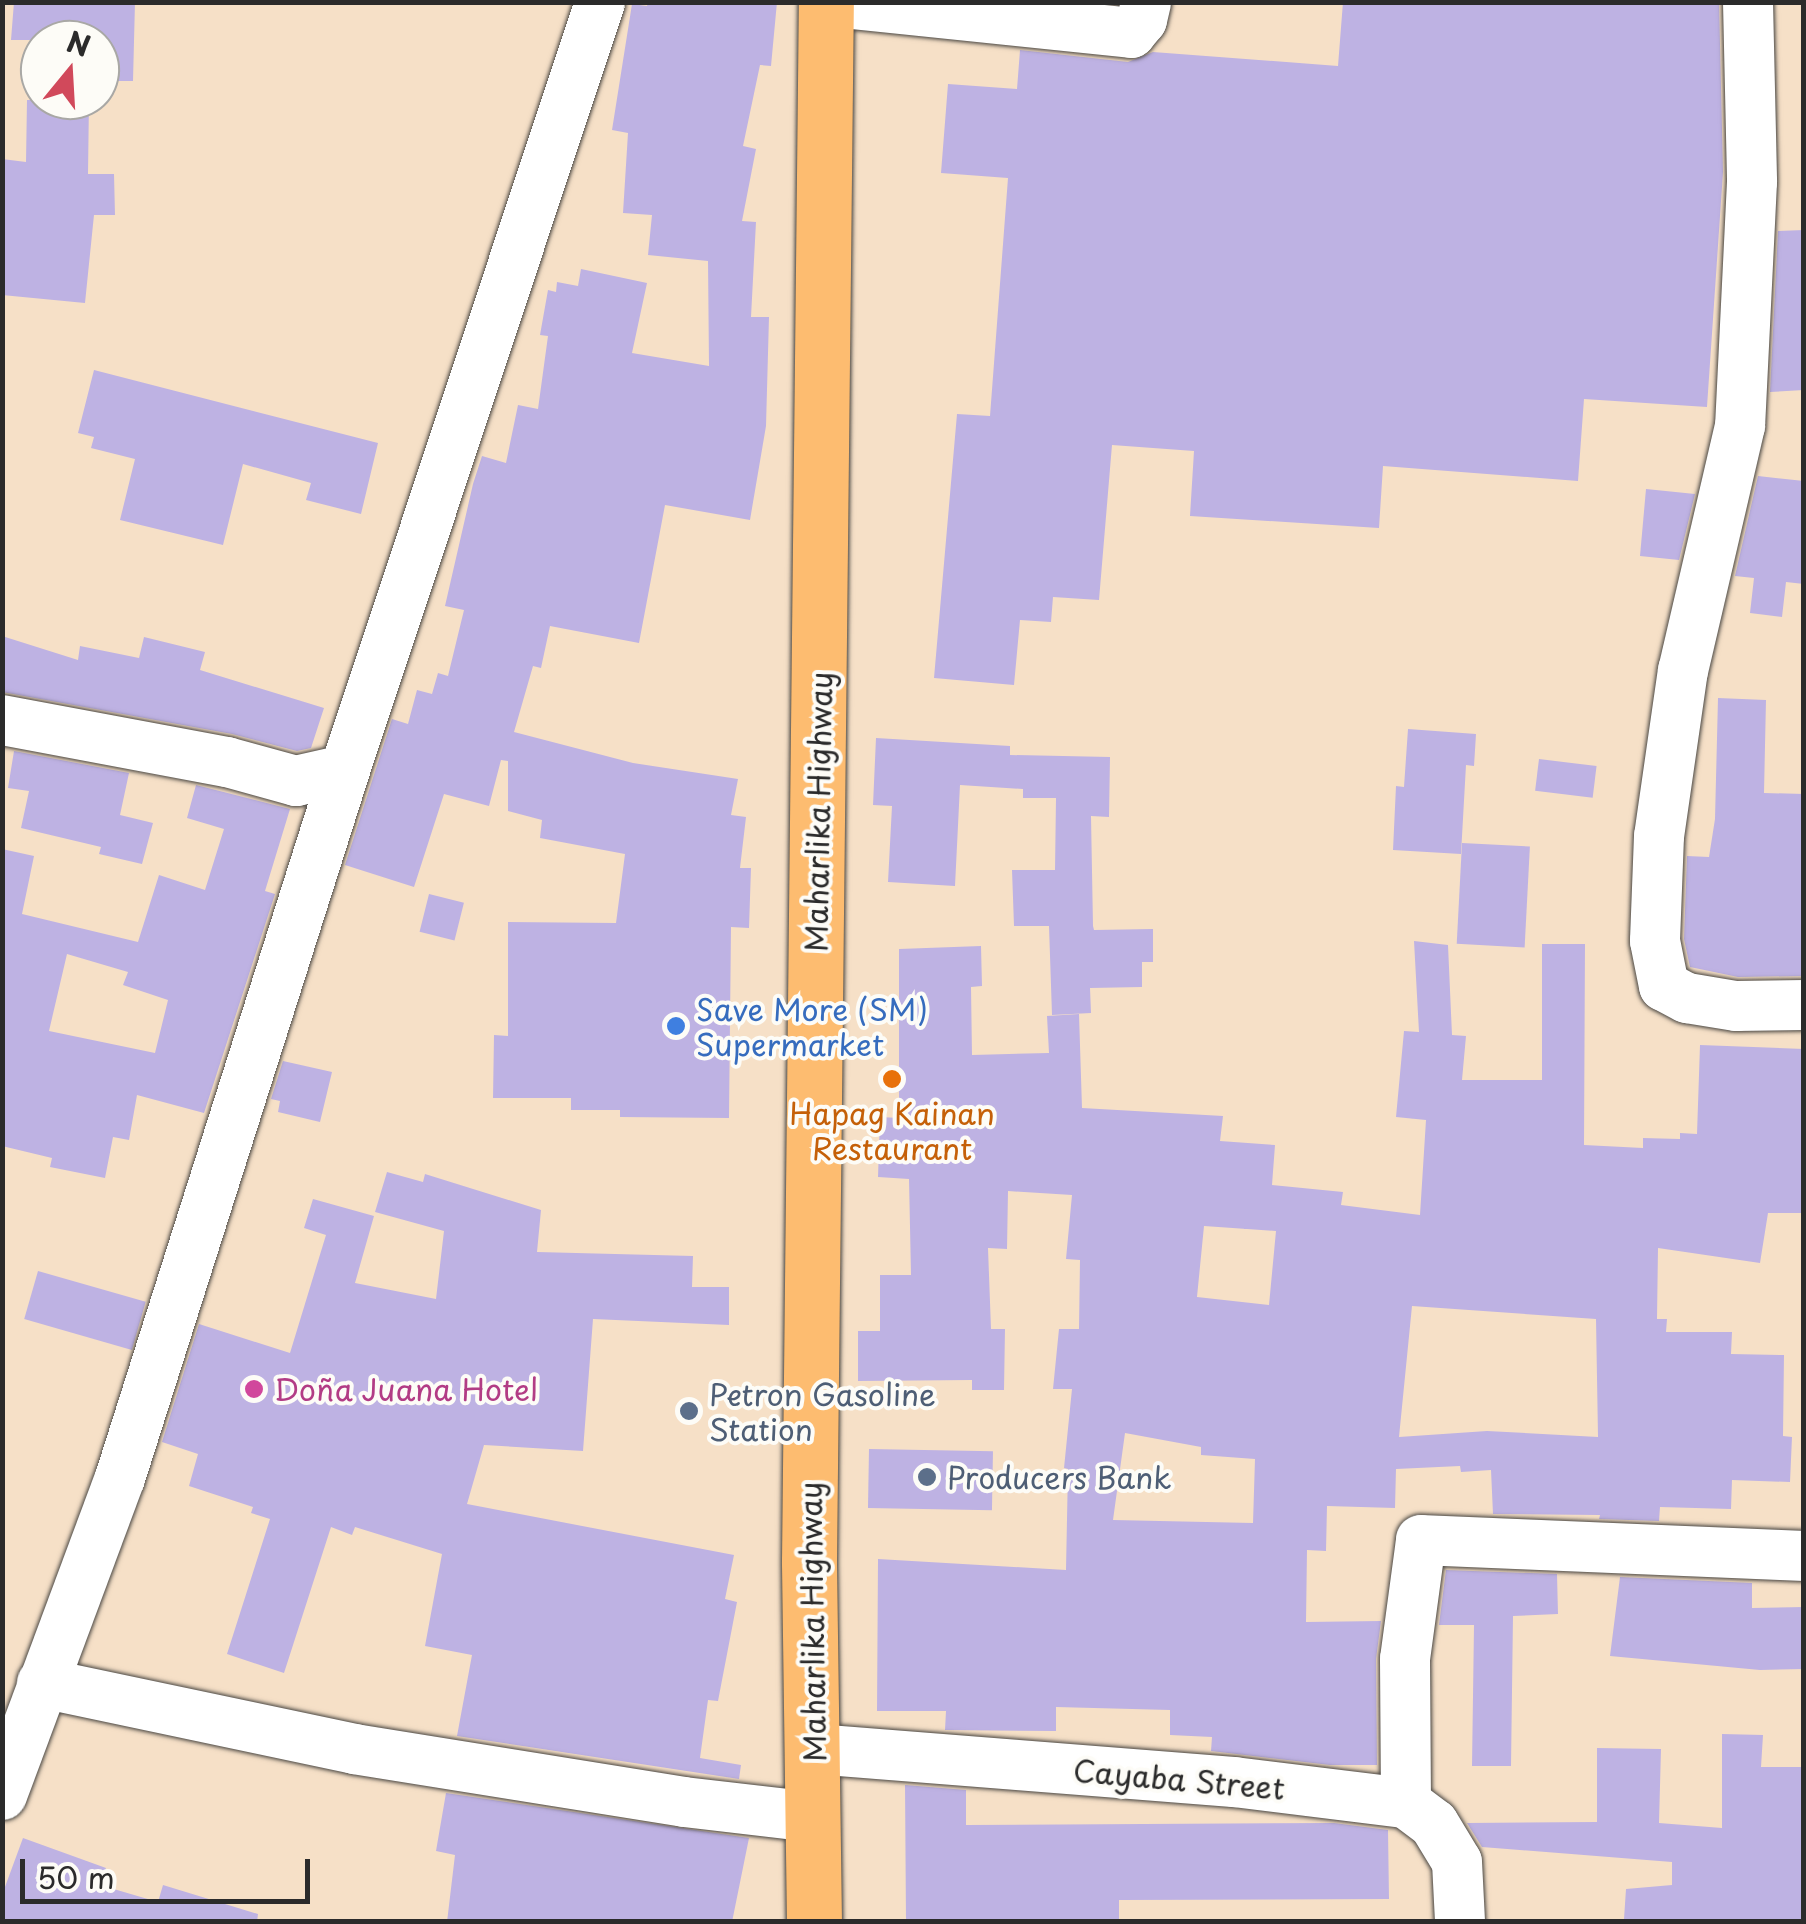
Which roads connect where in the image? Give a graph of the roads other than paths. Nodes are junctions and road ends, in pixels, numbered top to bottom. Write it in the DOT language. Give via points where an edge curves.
graph roads {
  1 [pos="600,2"];
  2 [pos="829,2"];
  3 [pos="1146,2"];
  4 [pos="1748,2"];
  5 [pos="2,720"];
  6 [pos="345,770"];
  7 [pos="1804,1005"];
  8 [pos="1804,1556"];
  9 [pos="42,1683"];
  10 [pos="814,1749"];
  11 [pos="2,1795"];
  12 [pos="1406,1803"];
  13 [pos="814,1817"];
  14 [pos="814,1922"];
  15 [pos="1460,1922"];
  1 -- 6 [label="street"];
  2 -- 3 [label="street" via="1130,33"];
  2 -- 10 [label="main road, Maharlika Highway" via="810,1490"];
  4 -- 7 [label="street" via="1752,182 1740,426 1684,670 1659,836 1655,941 1664,986 1687,998 1736,1006"];
  5 -- 6 [label="street" via="296,781"];
  6 -- 9 [label="street" via="120,1478"];
  8 -- 12 [label="street" via="1420,1540 1405,1658"];
  9 -- 11 [label="street"];
  9 -- 13 [label="street" via="354,1749"];
  10 -- 12 [label="street, Cayaba Street" via="1234,1782"];
  10 -- 13 [label="main road, Maharlika Highway"];
  12 -- 15 [label="street" via="1434,1824 1457,1862"];
  13 -- 14 [label="main road, Maharlika Highway"];
}
